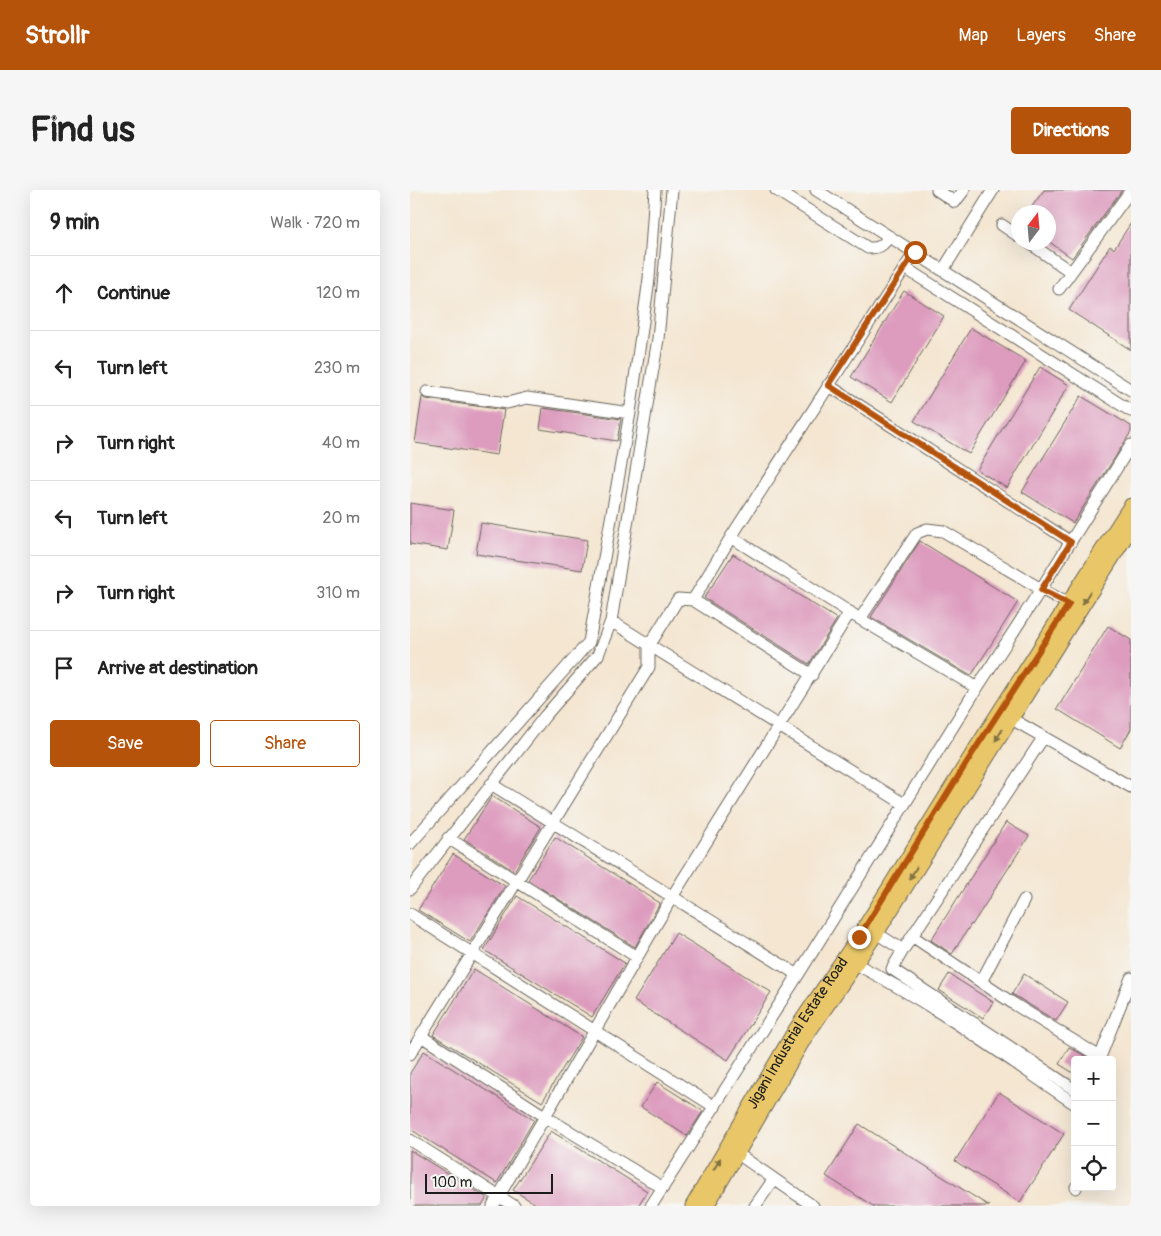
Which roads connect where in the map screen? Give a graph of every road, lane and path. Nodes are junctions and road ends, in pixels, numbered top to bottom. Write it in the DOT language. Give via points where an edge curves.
graph roads {
  1 [pos="655,190"];
  2 [pos="672,190"];
  3 [pos="776,190"];
  4 [pos="816,190"];
  5 [pos="937,190"];
  6 [pos="964,190"];
  7 [pos="993,190"];
  8 [pos="1131,190"];
  9 [pos="1002,225"];
  10 [pos="1011,231"];
  11 [pos="889,236"];
  12 [pos="1039,250"];
  13 [pos="915,252"];
  14 [pos="904,268"];
  15 [pos="943,270"];
  16 [pos="1071,272"];
  17 [pos="1059,289"];
  18 [pos="828,385"];
  19 [pos="1131,390"];
  20 [pos="427,392"];
  21 [pos="1131,411"];
  22 [pos="630,412"];
  23 [pos="1131,445"];
  24 [pos="1131,506"];
  25 [pos="1131,527"];
  26 [pos="731,537"];
  27 [pos="1071,542"];
  28 [pos="1041,590"];
  29 [pos="693,600"];
  30 [pos="1069,604"];
  31 [pos="855,615"];
  32 [pos="611,621"];
  33 [pos="649,646"];
  34 [pos="812,675"];
  35 [pos="977,688"];
  36 [pos="1010,718"];
  37 [pos="780,726"];
  38 [pos="1043,738"];
  39 [pos="491,784"];
  40 [pos="1131,788"];
  41 [pos="904,804"];
  42 [pos="553,823"];
  43 [pos="448,838"];
  44 [pos="410,844"];
  45 [pos="517,880"];
  46 [pos="410,889"];
  47 [pos="672,897"];
  48 [pos="1024,900"];
  49 [pos="410,914"];
  50 [pos="876,933"];
  51 [pos="912,936"];
  52 [pos="903,950"];
  53 [pos="472,952"];
  54 [pos="637,957"];
  55 [pos="854,963"];
  56 [pos="798,975"];
  57 [pos="1131,978"];
  58 [pos="981,982"];
  59 [pos="595,1030"];
  60 [pos="421,1036"];
  61 [pos="410,1054"];
  62 [pos="1097,1056"];
  63 [pos="1101,1056"];
  64 [pos="1071,1087"];
  65 [pos="1071,1101"];
  66 [pos="715,1107"];
  67 [pos="546,1117"];
  68 [pos="410,1140"];
  69 [pos="738,1154"];
  70 [pos="774,1179"];
  71 [pos="663,1188"];
  72 [pos="496,1201"];
  73 [pos="514,1206"];
  74 [pos="651,1206"];
  75 [pos="693,1206"];
  76 [pos="706,1206"];
  77 [pos="755,1206"];
  78 [pos="813,1206"];
  1 -- 22 [label="street" via="649,279"];
  2 -- 32 [label="street" via="658,339"];
  3 -- 11 [label="street" via="868,248 883,245"];
  4 -- 11 [label="street"];
  5 -- 6 [label="street" via="955,202"];
  7 -- 15 [label="street"];
  8 -- 16 [label="street"];
  9 -- 10 [label="street"];
  11 -- 13 [label="street"];
  12 -- 16 [label="street"];
  13 -- 14 [label="street"];
  13 -- 15 [label="street"];
  14 -- 18 [label="street"];
  14 -- 21 [label="street"];
  15 -- 19 [label="street"];
  16 -- 17 [label="street"];
  18 -- 26 [label="street"];
  18 -- 27 [label="street"];
  20 -- 22 [label="street" via="507,403 527,398"];
  22 -- 44 [label="street" via="589,642"];
  23 -- 27 [label="street"];
  24 -- 30 [label="main road, Jigani Industrial Estate Road"];
  25 -- 36 [label="main road, Jigani Industrial Estate Road, one-way"];
  26 -- 29 [label="street"];
  26 -- 31 [label="street"];
  27 -- 28 [label="street"];
  28 -- 30 [label="street"];
  28 -- 31 [label="street" via="943,531 927,529 917,532"];
  28 -- 35 [label="street"];
  29 -- 33 [label="street" via="678,599"];
  29 -- 34 [label="street"];
  75 -- 30 [label="main road, Jigani Industrial Estate Road, one-way" via="794,1033 859,937"];
  31 -- 34 [label="street"];
  31 -- 35 [label="street"];
  32 -- 33 [label="street"];
  32 -- 39 [label="street" via="598,655"];
  33 -- 37 [label="street"];
  33 -- 42 [label="street" via="649,667"];
  34 -- 37 [label="street"];
  35 -- 41 [label="street"];
  36 -- 38 [label="street"];
  36 -- 50 [label="main road, Jigani Industrial Estate Road, one-way"];
  37 -- 41 [label="street"];
  37 -- 47 [label="street"];
  38 -- 40 [label="street"];
  38 -- 51 [label="street"];
  39 -- 42 [label="street"];
  39 -- 43 [label="street"];
  41 -- 56 [label="street"];
  42 -- 45 [label="street"];
  42 -- 47 [label="street"];
  43 -- 45 [label="street"];
  43 -- 46 [label="street"];
  45 -- 53 [label="street"];
  45 -- 54 [label="street"];
  47 -- 54 [label="street"];
  47 -- 56 [label="street"];
  48 -- 58 [label="street"];
  49 -- 53 [label="street"];
  50 -- 52 [label="street"];
  50 -- 55 [label="main road, Jigani Industrial Estate Road"];
  51 -- 52 [label="street"];
  51 -- 58 [label="street"];
  52 -- 64 [label="street" via="892,969"];
  53 -- 59 [label="street"];
  53 -- 60 [label="street"];
  54 -- 59 [label="street"];
  55 -- 65 [label="street" via="890,981 969,1031"];
  55 -- 69 [label="main road, Jigani Industrial Estate Road" via="804,1038"];
  56 -- 66 [label="street"];
  57 -- 63 [label="street"];
  58 -- 62 [label="street"];
  59 -- 66 [label="street"];
  59 -- 67 [label="street"];
  60 -- 61 [label="street"];
  60 -- 67 [label="street"];
  66 -- 71 [label="street"];
  67 -- 71 [label="street"];
  67 -- 72 [label="street"];
  68 -- 72 [label="street"];
  69 -- 70 [label="street"];
  69 -- 76 [label="main road, Jigani Industrial Estate Road"];
  70 -- 77 [label="street"];
  70 -- 78 [label="street"];
  71 -- 74 [label="street"];
  72 -- 73 [label="street"];
}
